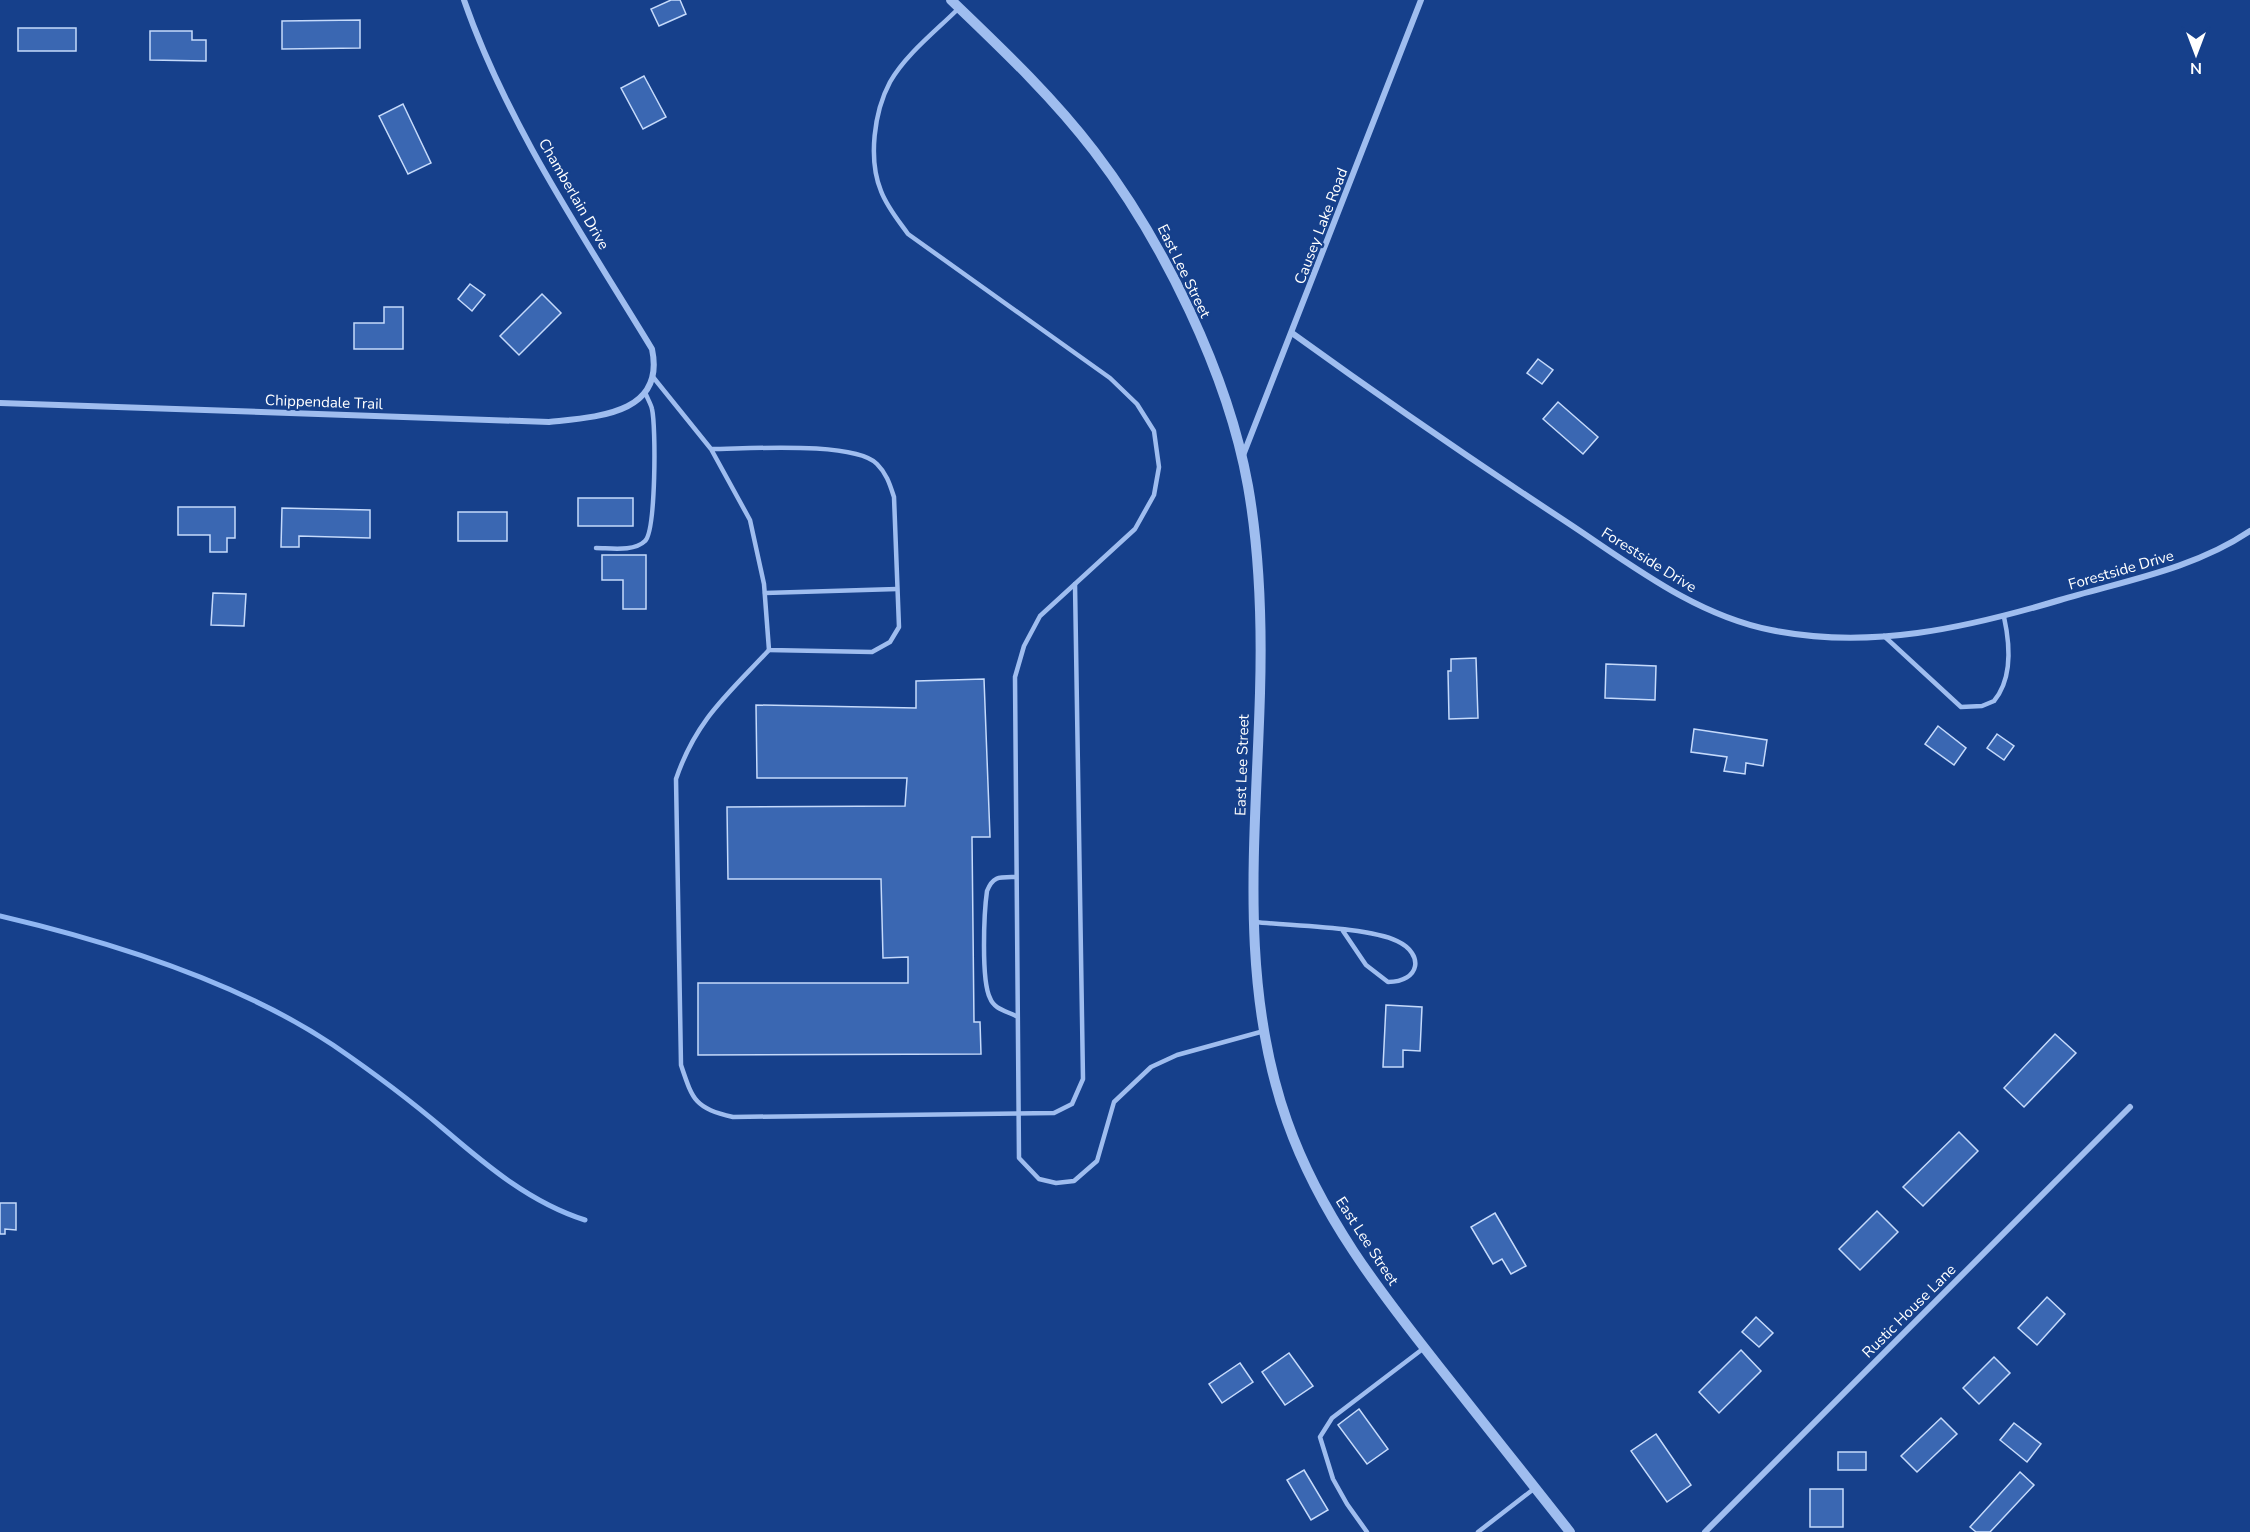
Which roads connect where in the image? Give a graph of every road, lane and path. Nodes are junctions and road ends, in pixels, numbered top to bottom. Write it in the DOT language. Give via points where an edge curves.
graph roads {
  1 [pos="464,0"];
  2 [pos="1421,0"];
  3 [pos="955,4"];
  4 [pos="1292,333"];
  5 [pos="653,377"];
  6 [pos="644,395"];
  7 [pos="0,403"];
  8 [pos="711,449"];
  9 [pos="1241,460"];
  10 [pos="2250,531"];
  11 [pos="596,548"];
  12 [pos="1075,584"];
  13 [pos="897,588"];
  14 [pos="765,593"];
  15 [pos="2004,616"];
  16 [pos="1884,636"];
  17 [pos="769,650"];
  18 [pos="1015,877"];
  19 [pos="1253,922"];
  20 [pos="1342,931"];
  21 [pos="1016,1016"];
  22 [pos="1264,1031"];
  23 [pos="2130,1107"];
  24 [pos="1017,1114"];
  25 [pos="1424,1348"];
  26 [pos="1535,1488"];
  27 [pos="1367,1532"];
  28 [pos="1478,1532"];
  29 [pos="1570,1532"];
  30 [pos="1705,1532"];
  1 -- 5 [label="street, Chamberlain Drive" via="504,94 562,201 652,349"];
  2 -- 4 [label="street, Causey Lake Road"];
  3 -- 9 [label="street, East Lee Street" via="1066,117 1147,227 1179,288 1227,403"];
  3 -- 12 [label="lane" via="890,82 875,133 880,189 908,234 1110,378 1137,404 1154,431 1159,467 1154,495 1135,529"];
  4 -- 9 [label="street, Causey Lake Road"];
  4 -- 16 [label="street, Forestside Drive" via="1424,428 1670,590 1731,619 1769,630 1850,639"];
  5 -- 6 [label="street"];
  5 -- 8 [label="lane"];
  6 -- 7 [label="street, Chippendale Trail" via="623,409 599,417 549,422"];
  6 -- 11 [label="lane" via="652,409 654,433 651,532 646,541 634,548"];
  8 -- 13 [label="lane" via="854,452 876,463 888,479 894,497"];
  8 -- 14 [label="lane" via="750,520"];
  9 -- 19 [label="street, East Lee Street" via="1248,484 1261,622"];
  10 -- 15 [label="street, Forestside Drive" via="2193,561"];
  12 -- 18 [label="lane" via="1040,616 1024,646 1015,677"];
  12 -- 24 [label="lane" via="1083,1079 1072,1104 1054,1113"];
  13 -- 14 [label="lane"];
  13 -- 17 [label="lane" via="898,627 890,642 872,652"];
  14 -- 17 [label="lane"];
  15 -- 16 [label="street, Forestside Drive" via="1944,631"];
  15 -- 16 [label="lane" via="2010,650 2004,683 1994,701 1982,706 1961,706"];
  17 -- 24 [label="lane" via="702,721 676,779 681,1065 691,1097 706,1111 733,1117"];
  18 -- 21 [label="lane"];
  18 -- 21 [label="lane" via="996,877 987,891 985,968 990,999 995,1006"];
  19 -- 20 [label="lane"];
  19 -- 22 [label="street, East Lee Street" via="1254,965"];
  20 -- 20 [label="lane" via="1396,940 1412,952 1414,974 1388,982 1366,965"];
  21 -- 24 [label="lane"];
  22 -- 24 [label="lane" via="1177,1054 1151,1066 1114,1102 1097,1161 1074,1181 1056,1183 1039,1179 1029,1171 1019,1158"];
  22 -- 25 [label="street, East Lee Street" via="1287,1121 1314,1184 1360,1263"];
  23 -- 30 [label="street, Rustic House Lane"];
  25 -- 26 [label="street, East Lee Street"];
  25 -- 27 [label="lane" via="1332,1418 1320,1437 1333,1479"];
  26 -- 28 [label="lane"];
  26 -- 29 [label="street, East Lee Street"];
}
